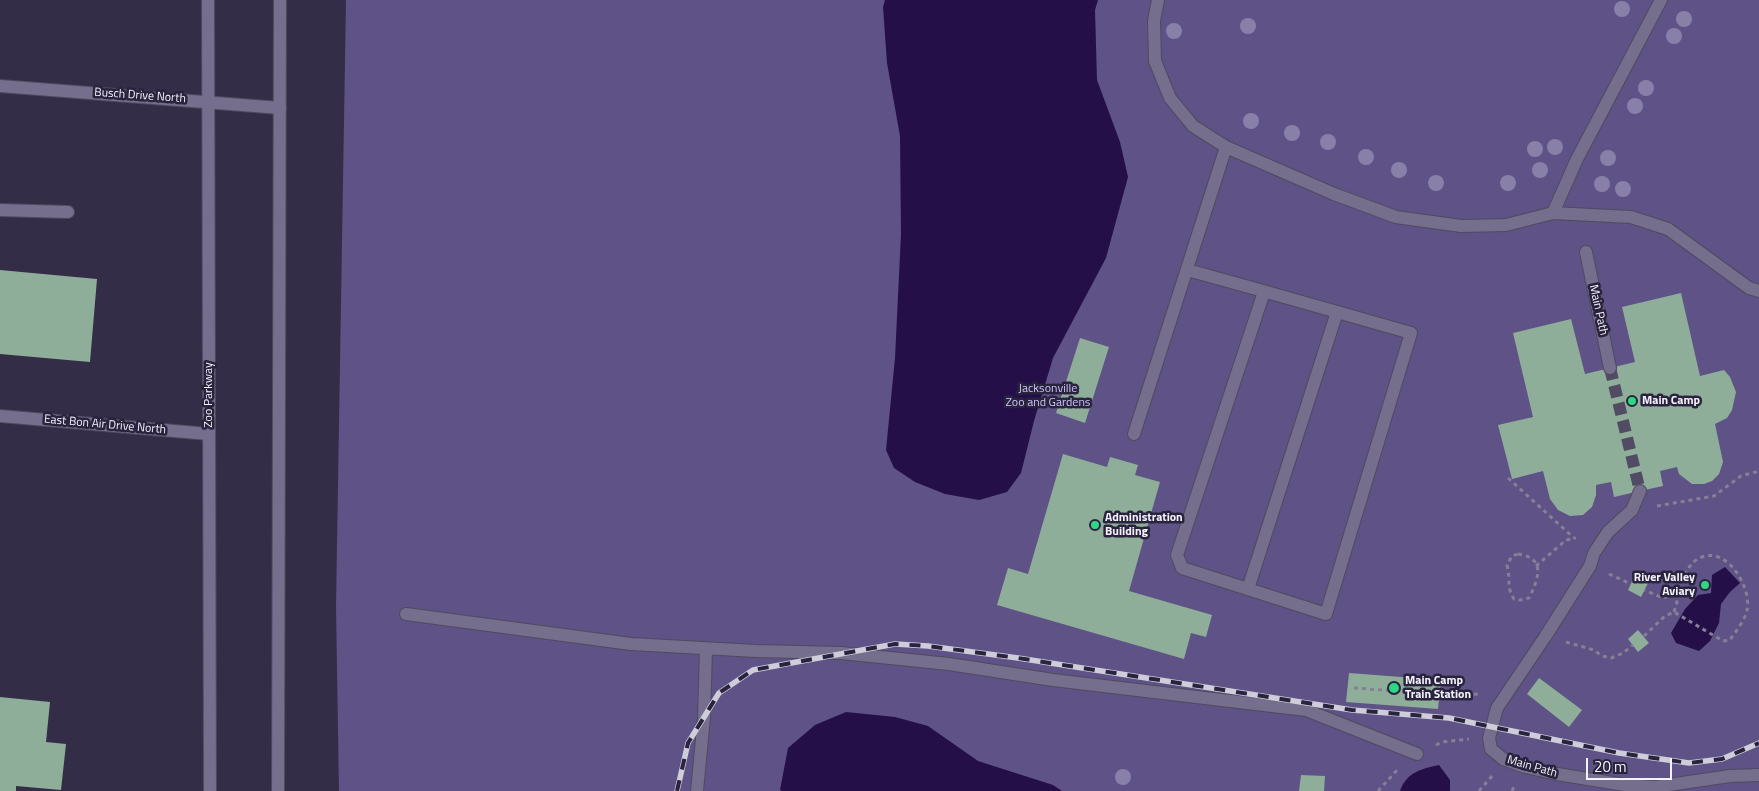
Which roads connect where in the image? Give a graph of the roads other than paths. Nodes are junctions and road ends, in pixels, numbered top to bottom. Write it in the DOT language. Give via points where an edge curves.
graph roads {
  1 [pos="208,0"];
  2 [pos="280,0"];
  3 [pos="1158,0"];
  4 [pos="1661,0"];
  5 [pos="0,86"];
  6 [pos="208,101"];
  7 [pos="280,108"];
  8 [pos="1226,147"];
  9 [pos="0,210"];
  10 [pos="68,212"];
  11 [pos="1553,213"];
  12 [pos="1586,252"];
  13 [pos="1187,270"];
  14 [pos="1759,291"];
  15 [pos="1264,292"];
  16 [pos="1336,312"];
  17 [pos="1610,368"];
  18 [pos="0,416"];
  19 [pos="209,434"];
  20 [pos="1134,434"];
  21 [pos="1640,491"];
  22 [pos="1248,589"];
  23 [pos="406,614"];
  24 [pos="706,649"];
  25 [pos="1414,755"];
  26 [pos="1759,775"];
  27 [pos="210,791"];
  28 [pos="278,791"];
  29 [pos="697,791"];
  1 -- 6 [label="main road, Zoo Parkway"];
  2 -- 7 [label="main road"];
  3 -- 8 [label="main road" via="1154,21 1155,61 1170,98 1193,126"];
  4 -- 11 [label="main road" via="1577,159"];
  5 -- 6 [label="main road, Busch Drive North"];
  6 -- 7 [label="main road, Busch Drive North"];
  6 -- 19 [label="main road, Zoo Parkway"];
  7 -- 28 [label="main road"];
  8 -- 11 [label="main road" via="1396,217 1461,226 1506,225"];
  8 -- 13 [label="main road"];
  9 -- 10 [label="main road"];
  11 -- 14 [label="main road" via="1631,217 1668,229 1749,288"];
  12 -- 17 [label="main road, Main Path"];
  13 -- 15 [label="main road"];
  13 -- 20 [label="main road"];
  15 -- 16 [label="main road"];
  15 -- 22 [label="main road" via="1177,555 1182,568"];
  16 -- 22 [label="main road"];
  16 -- 22 [label="main road" via="1411,333 1326,614"];
  18 -- 19 [label="main road, East Bon Air Drive North"];
  19 -- 27 [label="main road, Zoo Parkway"];
  21 -- 26 [label="main road, Main Path" via="1632,510 1608,532 1594,553 1590,566 1496,708 1489,738 1491,749 1525,767 1606,782 1655,787"];
  23 -- 24 [label="main road" via="632,644"];
  24 -- 25 [label="main road" via="841,654 949,664 1306,710"];
  24 -- 29 [label="main road"];
}
